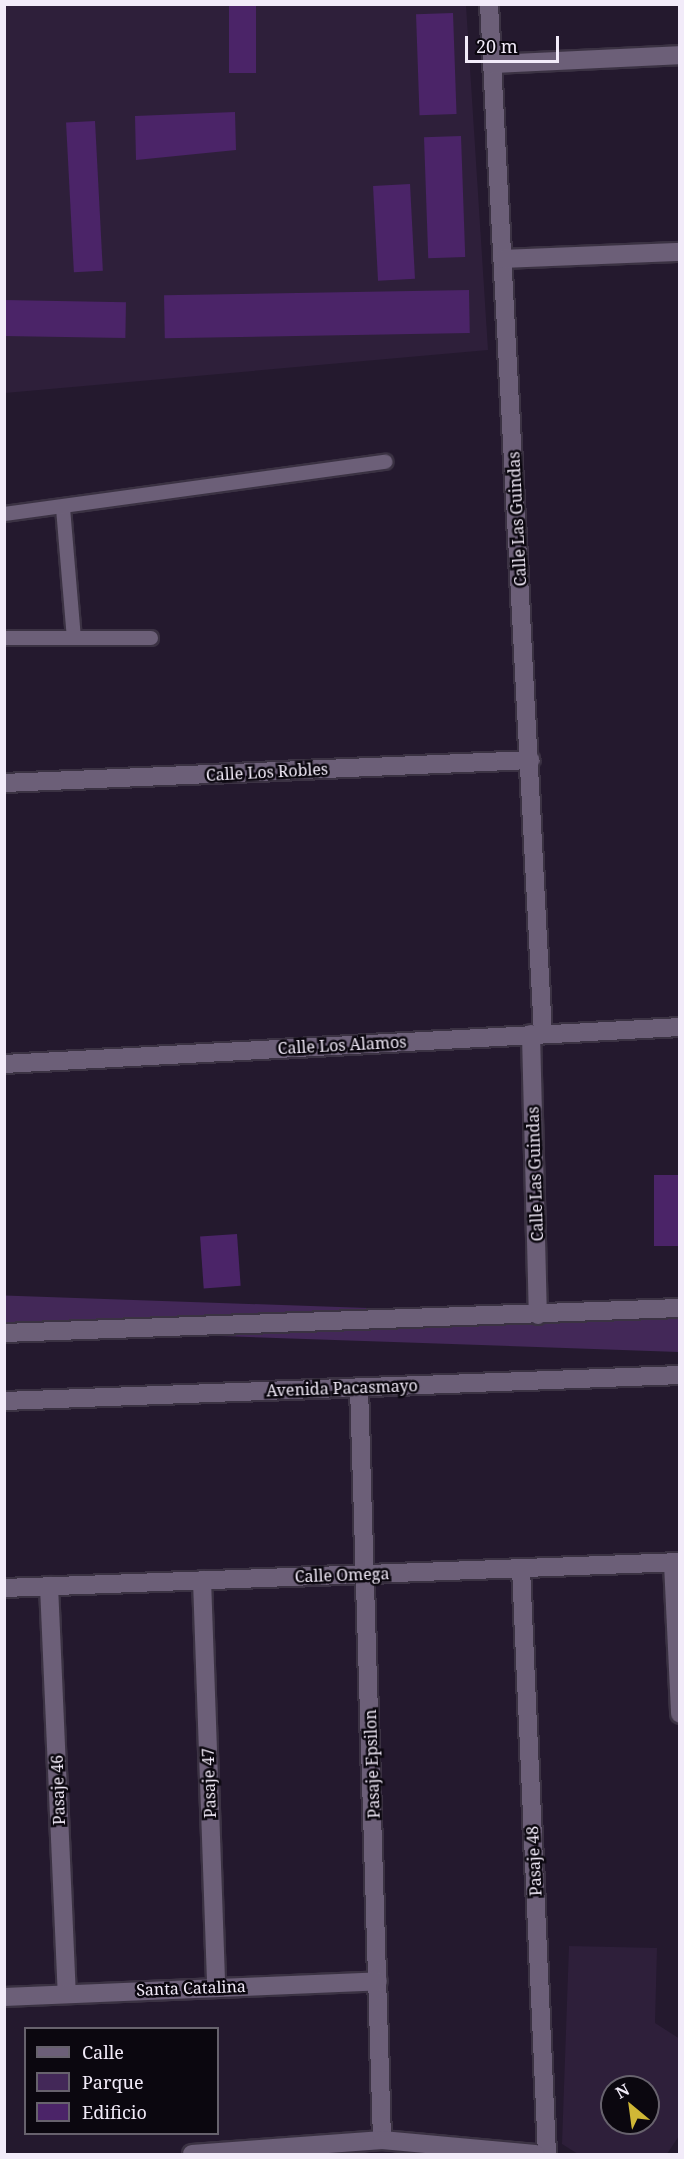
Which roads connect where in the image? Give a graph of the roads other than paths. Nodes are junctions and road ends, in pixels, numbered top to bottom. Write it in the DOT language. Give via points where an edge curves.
graph roads {
  1 [pos="489,4"];
  2 [pos="680,55"];
  3 [pos="492,64"];
  4 [pos="680,252"];
  5 [pos="504,259"];
  6 [pos="385,462"];
  7 [pos="63,508"];
  8 [pos="4,514"];
  9 [pos="4,638"];
  10 [pos="74,638"];
  11 [pos="151,638"];
  12 [pos="530,760"];
  13 [pos="4,783"];
  14 [pos="680,1027"];
  15 [pos="537,1034"];
  16 [pos="4,1064"];
  17 [pos="680,1308"];
  18 [pos="538,1315"];
  19 [pos="4,1333"];
  20 [pos="680,1375"];
  21 [pos="359,1387"];
  22 [pos="4,1401"];
  23 [pos="676,1562"];
  24 [pos="521,1568"];
  25 [pos="366,1574"];
  26 [pos="202,1580"];
  27 [pos="50,1586"];
  28 [pos="4,1588"];
  29 [pos="680,1714"];
  30 [pos="378,1981"];
  31 [pos="216,1986"];
  32 [pos="67,1993"];
  33 [pos="4,1997"];
  34 [pos="382,2140"];
  35 [pos="192,2154"];
  36 [pos="535,2154"];
  37 [pos="547,2154"];
  1 -- 3 [label="street, Calle Las Guindas"];
  2 -- 3 [label="street"];
  3 -- 5 [label="street, Calle Las Guindas"];
  4 -- 5 [label="street"];
  5 -- 12 [label="street, Calle Las Guindas"];
  6 -- 7 [label="lane"];
  7 -- 8 [label="lane"];
  7 -- 10 [label="lane"];
  9 -- 10 [label="lane"];
  10 -- 11 [label="lane"];
  12 -- 13 [label="street, Calle Los Robles"];
  12 -- 15 [label="street, Calle Las Guindas"];
  14 -- 15 [label="street, Calle Los Alamos"];
  15 -- 16 [label="street, Calle Los Alamos"];
  15 -- 18 [label="street, Calle Las Guindas"];
  17 -- 18 [label="street"];
  18 -- 19 [label="street"];
  20 -- 21 [label="street, Avenida Pacasmayo"];
  21 -- 22 [label="street, Avenida Pacasmayo"];
  21 -- 25 [label="street, Pasaje Epsilon"];
  23 -- 24 [label="street, Calle Omega"];
  23 -- 29 [label="street"];
  24 -- 25 [label="street, Calle Omega"];
  24 -- 37 [label="street, Pasaje 48"];
  25 -- 26 [label="street, Calle Omega"];
  25 -- 30 [label="street, Pasaje Epsilon"];
  26 -- 27 [label="street, Calle Omega"];
  26 -- 31 [label="street, Pasaje 47"];
  27 -- 28 [label="street, Calle Omega"];
  27 -- 32 [label="street, Pasaje 46"];
  30 -- 31 [label="street, Santa Catalina"];
  30 -- 34 [label="street, Pasaje Epsilon"];
  31 -- 32 [label="street, Santa Catalina"];
  32 -- 33 [label="street, Santa Catalina"];
  34 -- 35 [label="street"];
  34 -- 36 [label="street"];
}
